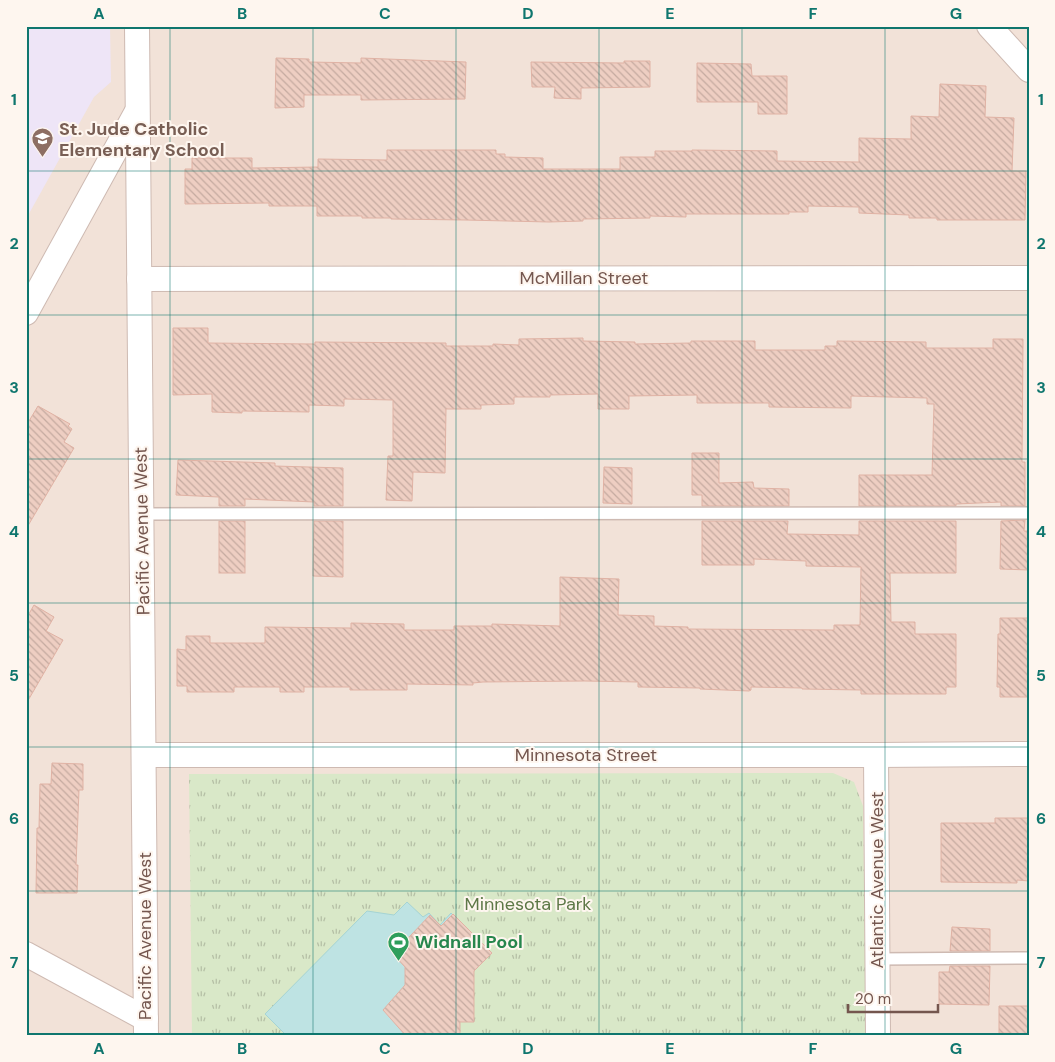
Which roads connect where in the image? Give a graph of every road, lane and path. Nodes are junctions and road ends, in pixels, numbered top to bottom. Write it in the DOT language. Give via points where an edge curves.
graph roads {
  1 [pos="137,26"];
  2 [pos="989,26"];
  3 [pos="1029,70"];
  4 [pos="138,110"];
  5 [pos="1029,278"];
  6 [pos="138,279"];
  7 [pos="26,313"];
  8 [pos="1029,513"];
  9 [pos="142,514"];
  10 [pos="1029,754"];
  11 [pos="144,755"];
  12 [pos="876,755"];
  13 [pos="26,954"];
  14 [pos="1029,958"];
  15 [pos="878,959"];
  16 [pos="143,1030"];
  17 [pos="878,1036"];
  1 -- 4 [label="street, Pacific Avenue West"];
  2 -- 3 [label="street"];
  4 -- 6 [label="street, Pacific Avenue West"];
  4 -- 7 [label="street"];
  5 -- 6 [label="street, McMillan Street"];
  6 -- 9 [label="street, Pacific Avenue West"];
  8 -- 9 [label="lane"];
  9 -- 11 [label="street, Pacific Avenue West"];
  10 -- 12 [label="street, Minnesota Street"];
  11 -- 12 [label="street, Minnesota Street"];
  11 -- 16 [label="street, Pacific Avenue West"];
  12 -- 15 [label="street, Atlantic Avenue West"];
  13 -- 16 [label="street"];
  14 -- 15 [label="lane"];
  15 -- 17 [label="street, Atlantic Avenue West"];
}
